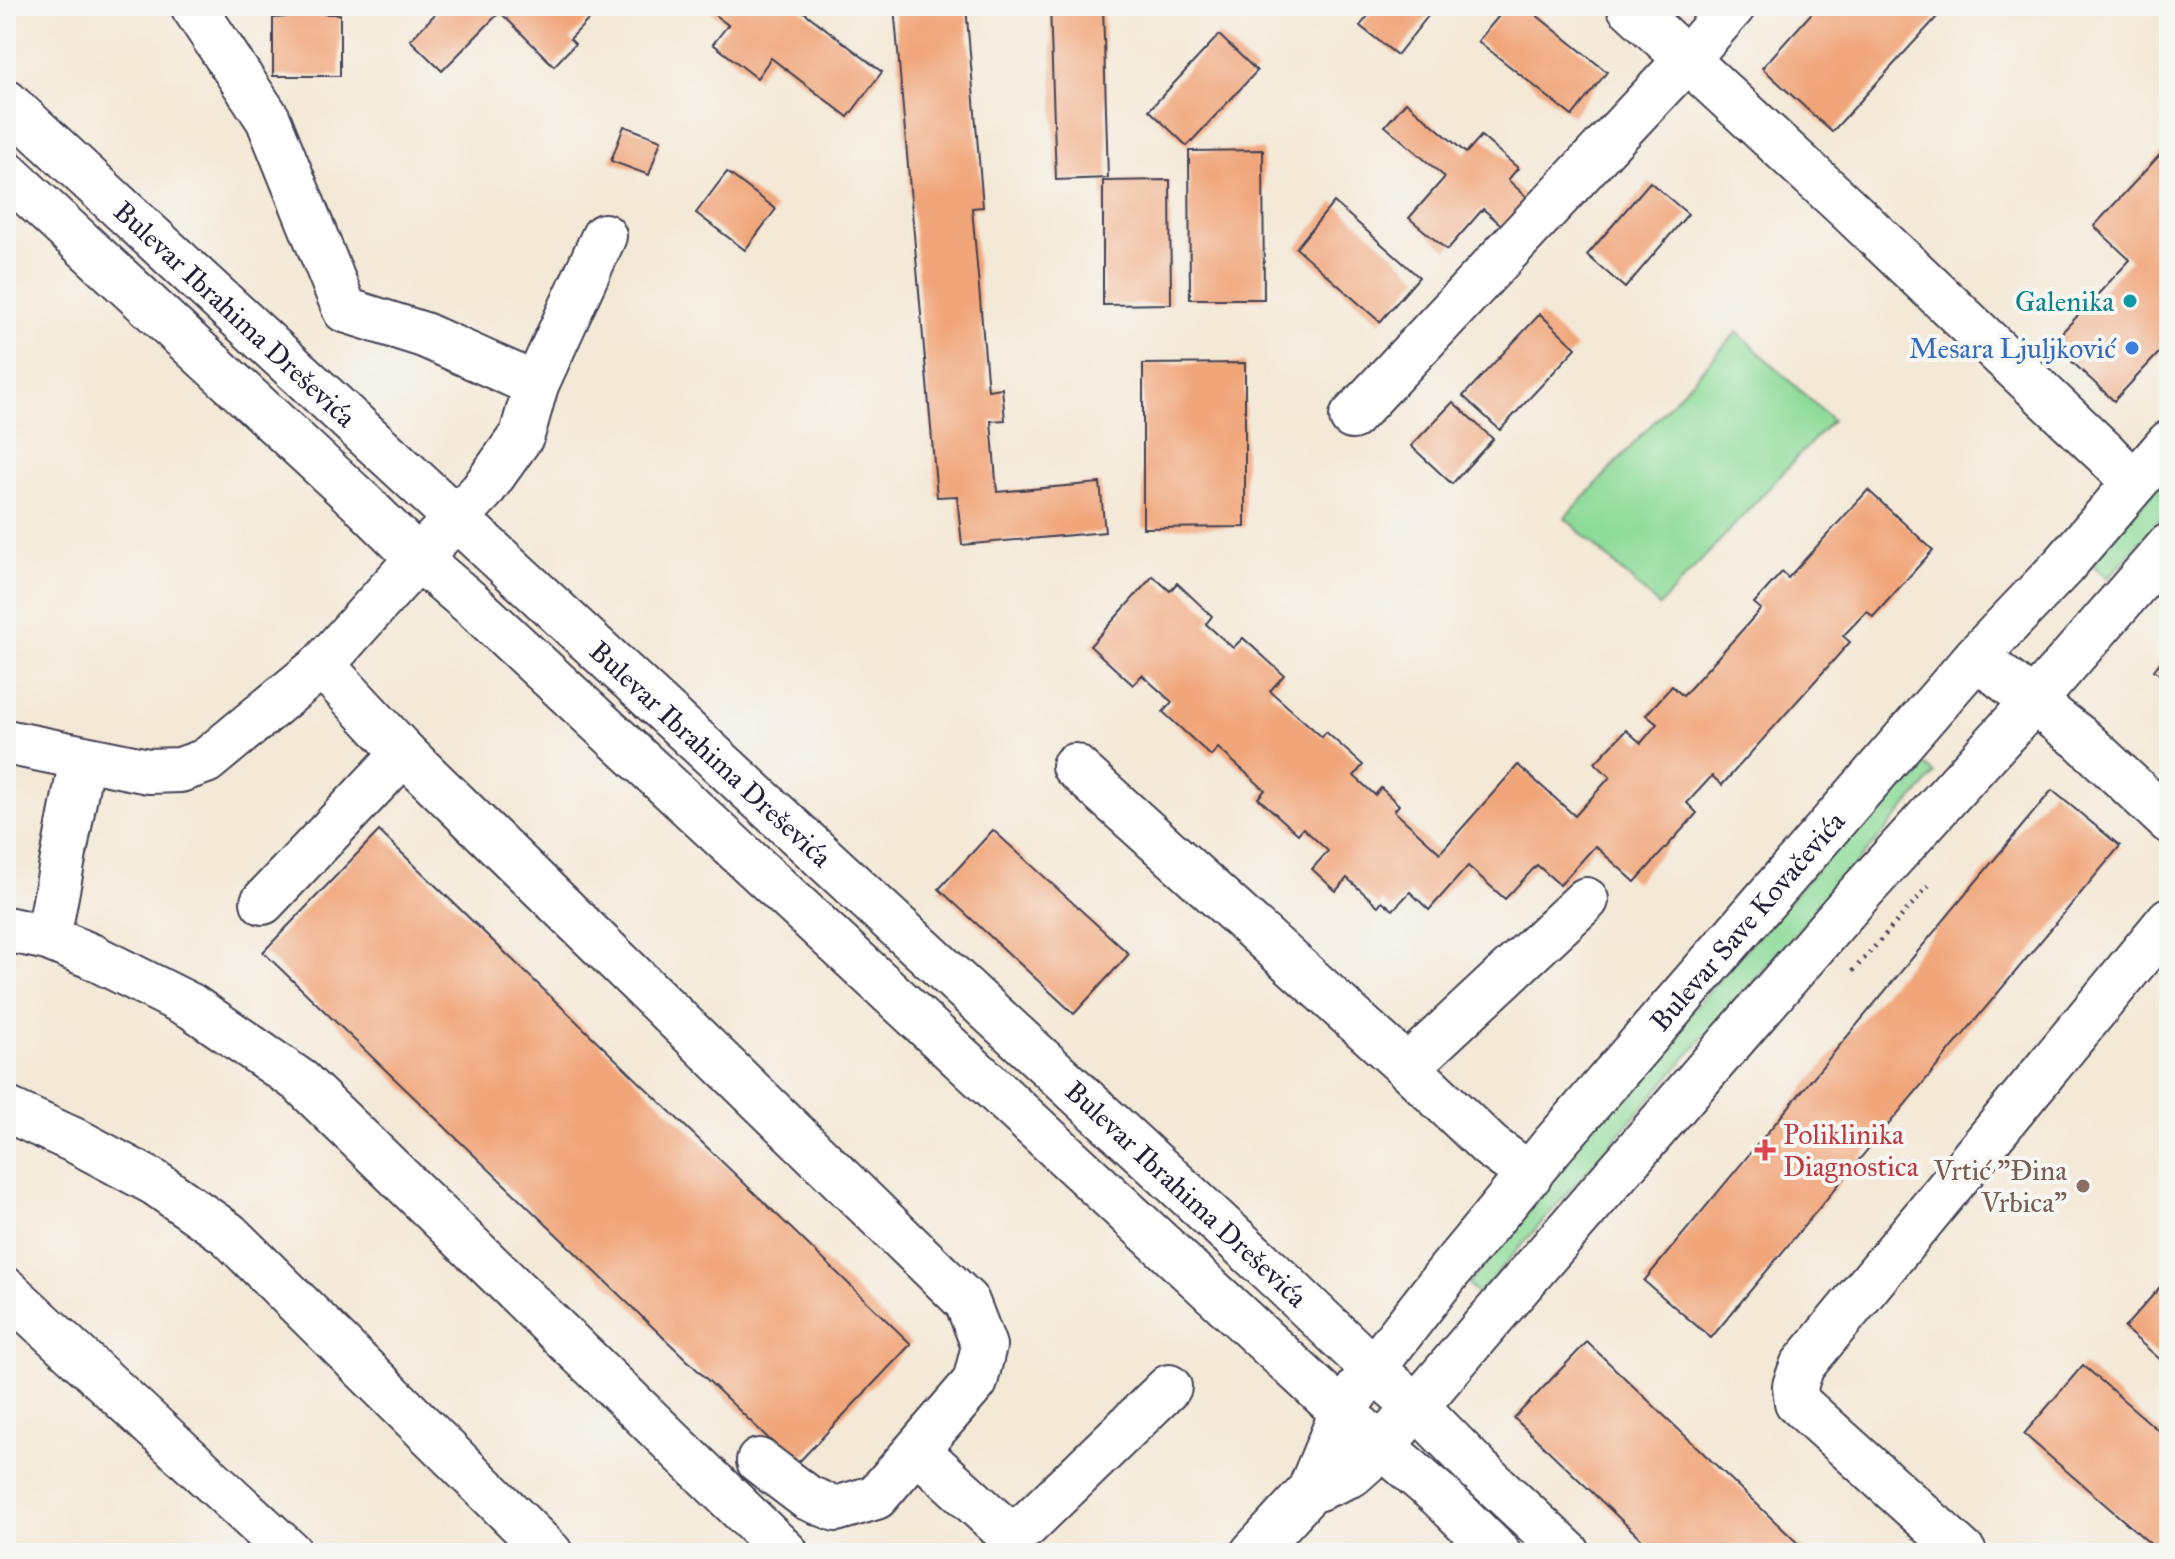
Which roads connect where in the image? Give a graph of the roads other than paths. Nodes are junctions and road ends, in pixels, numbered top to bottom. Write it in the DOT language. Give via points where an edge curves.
graph roads {
  1 [pos="193,6"];
  2 [pos="1629,6"];
  3 [pos="1733,6"];
  4 [pos="1687,59"];
  5 [pos="6,102"];
  6 [pos="6,173"];
  7 [pos="604,236"];
  8 [pos="536,385"];
  9 [pos="1352,417"];
  10 [pos="2169,443"];
  11 [pos="2134,483"];
  12 [pos="456,520"];
  13 [pos="2169,546"];
  14 [pos="418,558"];
  15 [pos="1976,657"];
  16 [pos="322,665"];
  17 [pos="2033,702"];
  18 [pos="6,742"];
  19 [pos="404,753"];
  20 [pos="82,758"];
  21 [pos="1074,766"];
  22 [pos="2169,821"];
  23 [pos="1586,900"];
  24 [pos="263,902"];
  25 [pos="2169,920"];
  26 [pos="6,929"];
  27 [pos="48,938"];
  28 [pos="1407,1067"];
  29 [pos="6,1109"];
  30 [pos="1530,1175"];
  31 [pos="6,1290"];
  32 [pos="1373,1369"];
  33 [pos="1169,1387"];
  34 [pos="1417,1407"];
  35 [pos="1342,1412"];
  36 [pos="1381,1448"];
  37 [pos="917,1450"];
  38 [pos="759,1461"];
  39 [pos="1309,1492"];
  40 [pos="290,1553"];
  41 [pos="550,1553"];
  42 [pos="786,1553"];
  43 [pos="1253,1553"];
  44 [pos="1498,1553"];
  45 [pos="1568,1553"];
  46 [pos="1964,1553"];
  1 -- 8 [label="street" via="268,119 345,310 424,335"];
  2 -- 4 [label="street"];
  3 -- 4 [label="street"];
  4 -- 9 [label="street"];
  4 -- 11 [label="street"];
  5 -- 12 [label="street, Bulevar Ibrahima Dreševića"];
  6 -- 14 [label="street, Bulevar Ibrahima Dreševića"];
  7 -- 8 [label="street"];
  8 -- 12 [label="street" via="522,435"];
  10 -- 11 [label="street, Bulevar Save Kovačevića"];
  11 -- 15 [label="street, Bulevar Save Kovačevića"];
  12 -- 14 [label="street"];
  12 -- 32 [label="street, Bulevar Ibrahima Dreševića"];
  13 -- 17 [label="street"];
  14 -- 16 [label="street"];
  14 -- 35 [label="street, Bulevar Ibrahima Dreševića"];
  15 -- 17 [label="street"];
  15 -- 30 [label="street, Bulevar Save Kovačevića"];
  16 -- 19 [label="street"];
  16 -- 20 [label="street" via="206,761 180,770 148,771"];
  17 -- 22 [label="street"];
  17 -- 34 [label="street" via="1859,894"];
  18 -- 20 [label="street"];
  19 -- 24 [label="street"];
  19 -- 37 [label="street" via="967,1302 984,1346 975,1382"];
  20 -- 27 [label="street"];
  21 -- 28 [label="street"];
  23 -- 28 [label="street"];
  25 -- 46 [label="street" via="1802,1366 1795,1386 1797,1402"];
  26 -- 27 [label="street"];
  27 -- 42 [label="street" via="191,1006 300,1081"];
  28 -- 30 [label="street" via="1490,1146"];
  29 -- 41 [label="street" via="155,1183 228,1234"];
  30 -- 32 [label="street, Bulevar Save Kovačevića"];
  31 -- 40 [label="street"];
  32 -- 34 [label="street, Bulevar Ibrahima Dreševića"];
  32 -- 35 [label="street, Bulevar Save Kovačevića"];
  33 -- 37 [label="street" via="1026,1526 1010,1531"];
  34 -- 36 [label="street"];
  34 -- 45 [label="street, Bulevar Ibrahima Dreševića"];
  35 -- 36 [label="street, Bulevar Ibrahima Dreševića"];
  35 -- 39 [label="street, Bulevar Save Kovačevića"];
  36 -- 39 [label="street" via="1352,1474"];
  36 -- 44 [label="street, Bulevar Ibrahima Dreševića"];
  37 -- 38 [label="street" via="876,1497 836,1509 808,1498"];
  39 -- 43 [label="street"];
}
